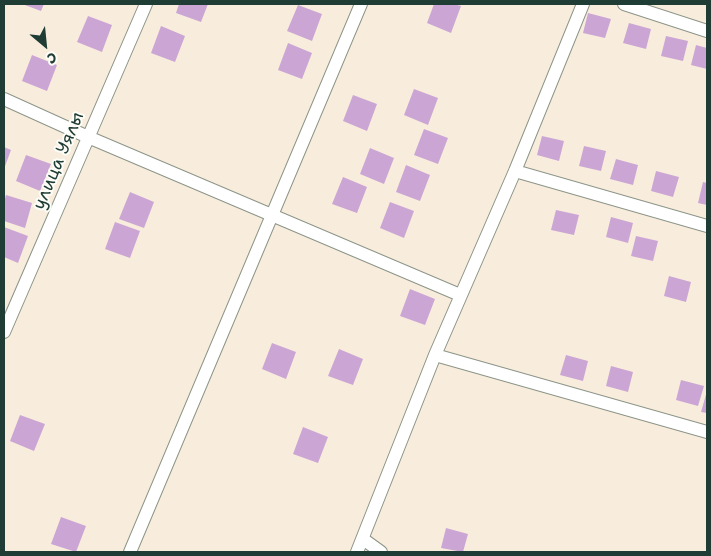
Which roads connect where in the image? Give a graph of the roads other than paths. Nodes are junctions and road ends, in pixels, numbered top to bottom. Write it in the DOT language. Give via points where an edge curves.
graph roads {
  1 [pos="146,4"];
  2 [pos="361,4"];
  3 [pos="584,4"];
  4 [pos="624,4"];
  5 [pos="707,31"];
  6 [pos="4,100"];
  7 [pos="88,137"];
  8 [pos="515,171"];
  9 [pos="272,214"];
  10 [pos="707,226"];
  11 [pos="460,295"];
  12 [pos="4,332"];
  13 [pos="435,355"];
  14 [pos="707,432"];
  15 [pos="363,538"];
  16 [pos="130,552"];
  17 [pos="357,552"];
  18 [pos="381,552"];
  1 -- 7 [label="street, улица Уялы"];
  2 -- 9 [label="street"];
  3 -- 8 [label="street"];
  4 -- 5 [label="street"];
  6 -- 7 [label="street"];
  7 -- 9 [label="street"];
  7 -- 12 [label="street, улица Уялы"];
  8 -- 10 [label="street"];
  8 -- 11 [label="street"];
  9 -- 11 [label="street"];
  9 -- 16 [label="street"];
  11 -- 13 [label="street"];
  13 -- 14 [label="street"];
  13 -- 15 [label="street"];
  15 -- 17 [label="street"];
  15 -- 18 [label="street"];
}
